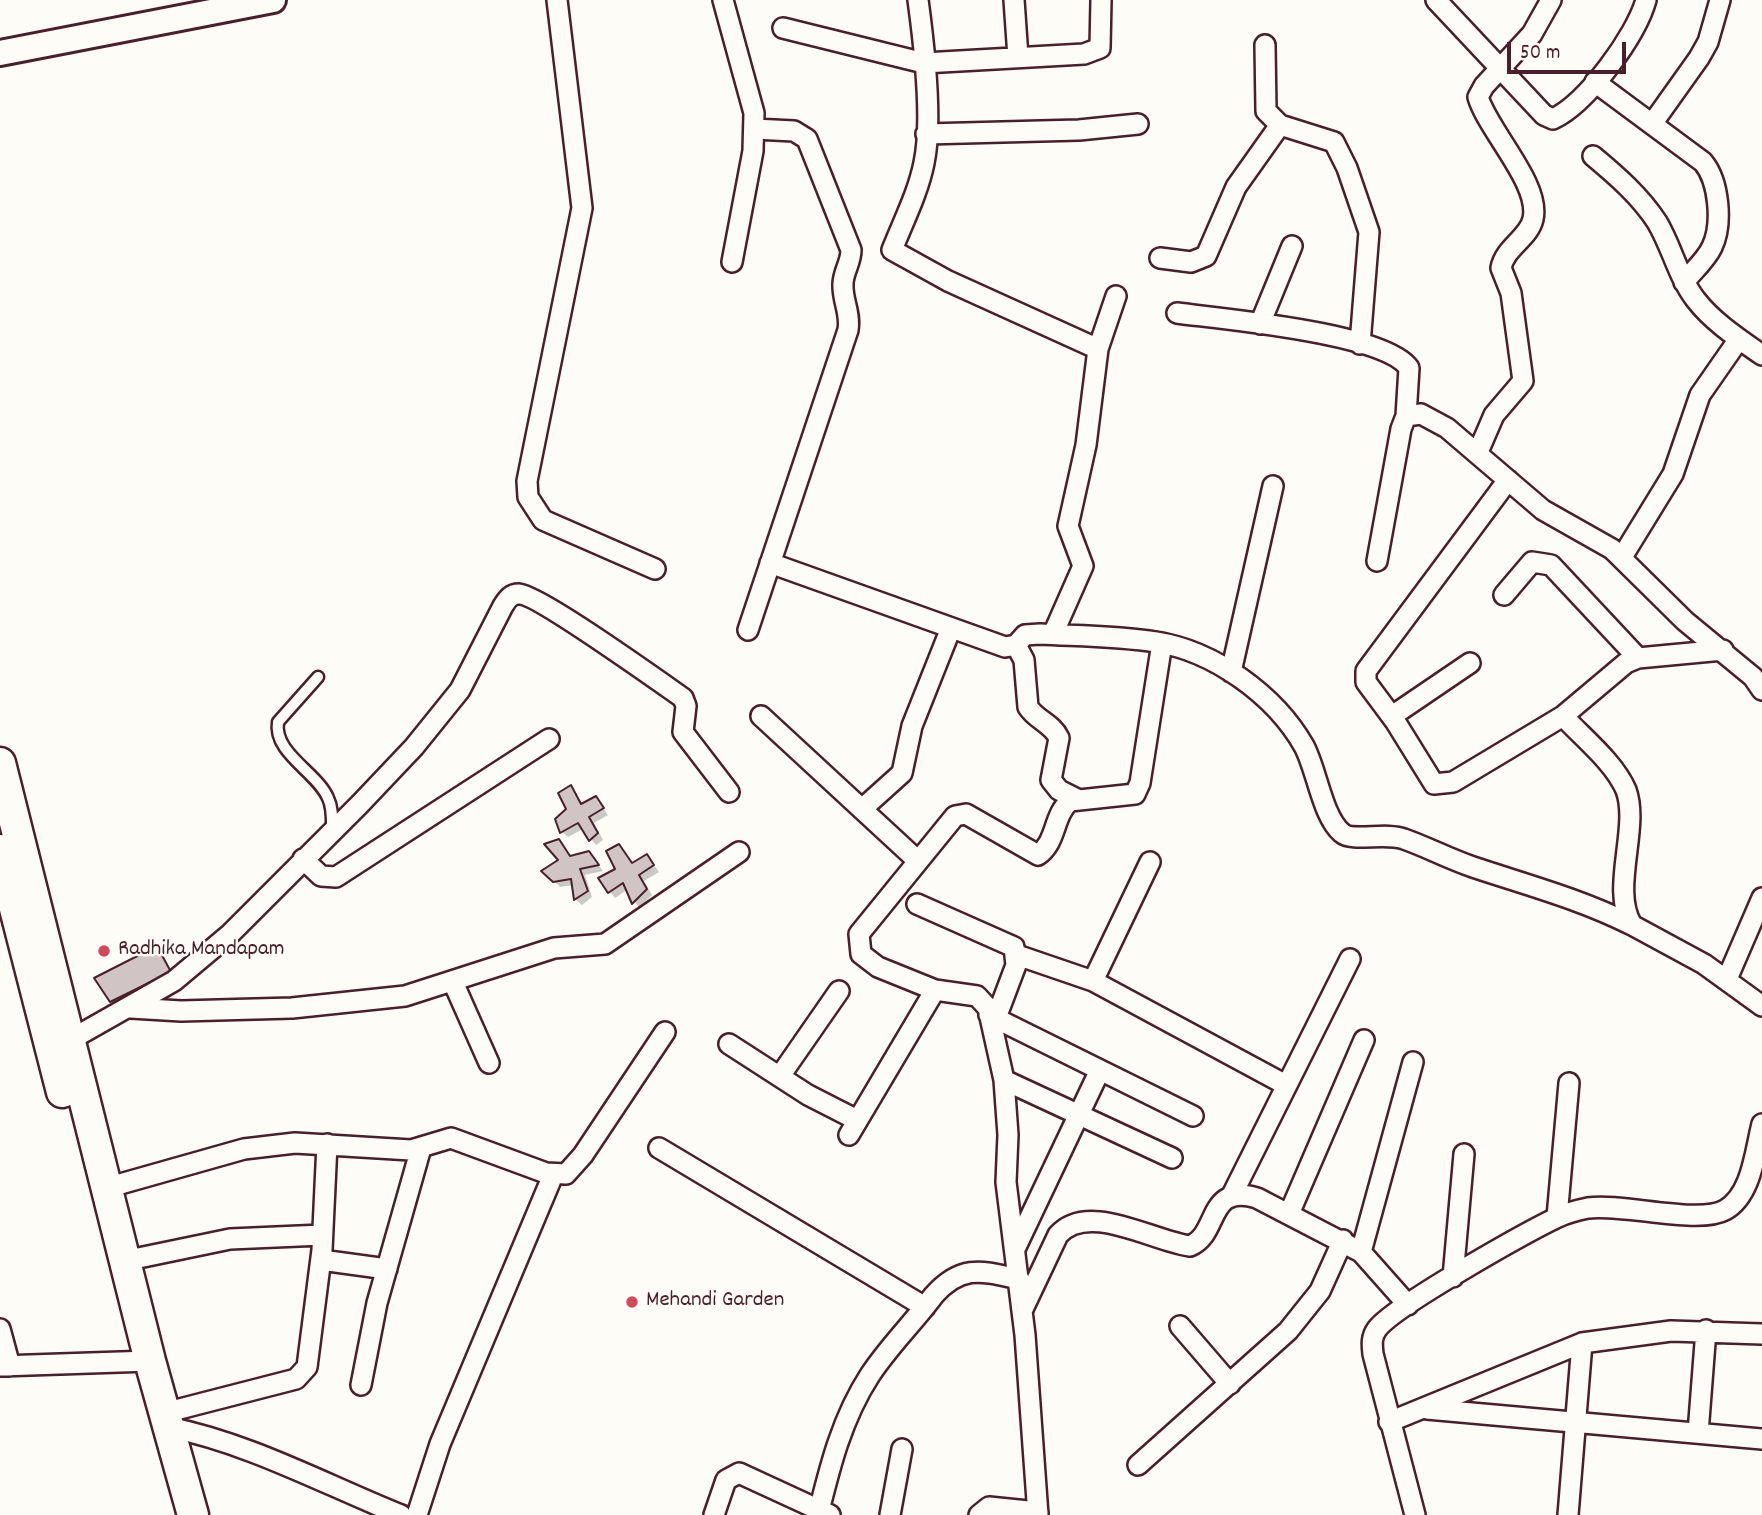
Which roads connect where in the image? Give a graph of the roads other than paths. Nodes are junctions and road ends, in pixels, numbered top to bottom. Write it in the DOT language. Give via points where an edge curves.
graph roads {
  1 [pos="273,0"];
  2 [pos="557,0"];
  3 [pos="723,0"];
  4 [pos="918,0"];
  5 [pos="1014,0"];
  6 [pos="1101,0"];
  7 [pos="1436,0"];
  8 [pos="1551,0"];
  9 [pos="1646,0"];
  10 [pos="1720,0"];
  11 [pos="783,29"];
  12 [pos="1265,45"];
  13 [pos="0,53"];
  14 [pos="1018,57"];
  15 [pos="924,62"];
  16 [pos="1500,71"];
  17 [pos="1595,82"];
  18 [pos="1138,124"];
  19 [pos="1651,124"];
  20 [pos="1280,125"];
  21 [pos="754,129"];
  22 [pos="926,134"];
  23 [pos="1593,156"];
  24 [pos="1292,246"];
  25 [pos="1160,258"];
  26 [pos="732,262"];
  27 [pos="1684,282"];
  28 [pos="1116,296"];
  29 [pos="1177,313"];
  30 [pos="1260,324"];
  31 [pos="1739,339"];
  32 [pos="1360,344"];
  33 [pos="1098,349"];
  34 [pos="1762,355"];
  35 [pos="1406,416"];
  36 [pos="1478,452"];
  37 [pos="1508,480"];
  38 [pos="1273,486"];
  39 [pos="1622,557"];
  40 [pos="1377,561"];
  41 [pos="770,563"];
  42 [pos="655,569"];
  43 [pos="1504,594"];
  44 [pos="951,628"];
  45 [pos="748,630"];
  46 [pos="1053,635"];
  47 [pos="1162,643"];
  48 [pos="1016,645"];
  49 [pos="1723,650"];
  50 [pos="1638,658"];
  51 [pos="1470,663"];
  52 [pos="1231,672"];
  53 [pos="318,677"];
  54 [pos="1759,678"];
  55 [pos="761,716"];
  56 [pos="1392,716"];
  57 [pos="1563,716"];
  58 [pos="549,739"];
  59 [pos="0,762"];
  60 [pos="729,792"];
  61 [pos="1077,799"];
  62 [pos="862,809"];
  63 [pos="332,831"];
  64 [pos="0,850"];
  65 [pos="739,852"];
  66 [pos="303,859"];
  67 [pos="918,860"];
  68 [pos="1150,862"];
  69 [pos="1762,898"];
  70 [pos="917,904"];
  71 [pos="17,910"];
  72 [pos="1632,925"];
  73 [pos="1017,955"];
  74 [pos="1350,959"];
  75 [pos="1727,979"];
  76 [pos="1093,981"];
  77 [pos="453,982"];
  78 [pos="935,990"];
  79 [pos="839,991"];
  80 [pos="1762,1006"];
  81 [pos="131,1008"];
  82 [pos="992,1016"];
  83 [pos="665,1032"];
  84 [pos="70,1040"];
  85 [pos="1364,1040"];
  86 [pos="730,1044"];
  87 [pos="1413,1062"];
  88 [pos="489,1063"];
  89 [pos="1100,1070"];
  90 [pos="780,1076"];
  91 [pos="1004,1080"];
  92 [pos="1569,1083"];
  93 [pos="1286,1085"];
  94 [pos="1079,1115"];
  95 [pos="1194,1116"];
  96 [pos="1762,1124"];
  97 [pos="327,1144"];
  98 [pos="421,1148"];
  99 [pos="659,1148"];
  100 [pos="1464,1154"];
  101 [pos="1171,1158"];
  102 [pos="553,1175"];
  103 [pos="1755,1179"];
  104 [pos="106,1188"];
  105 [pos="1231,1197"];
  106 [pos="1289,1214"];
  107 [pos="1557,1217"];
  108 [pos="322,1234"];
  109 [pos="1343,1240"];
  110 [pos="1015,1249"];
  111 [pos="1361,1252"];
  112 [pos="321,1260"];
  113 [pos="124,1261"];
  114 [pos="387,1269"];
  115 [pos="1453,1277"];
  116 [pos="1019,1279"];
  117 [pos="1408,1305"];
  118 [pos="925,1307"];
  119 [pos="1022,1310"];
  120 [pos="1180,1326"];
  121 [pos="0,1329"];
  122 [pos="1706,1330"];
  123 [pos="1762,1334"];
  124 [pos="1582,1343"];
  125 [pos="140,1361"];
  126 [pos="5,1366"];
  127 [pos="1230,1384"];
  128 [pos="361,1385"];
  129 [pos="1422,1408"];
  130 [pos="166,1420"];
  131 [pos="1389,1422"];
  132 [pos="1576,1424"];
  133 [pos="1698,1433"];
  134 [pos="1762,1438"];
  135 [pos="902,1449"];
  136 [pos="1138,1465"];
  137 [pos="822,1513"];
  138 [pos="1038,1513"];
  139 [pos="174,1515"];
  140 [pos="193,1515"];
  141 [pos="401,1515"];
  142 [pos="417,1515"];
  143 [pos="714,1515"];
  144 [pos="890,1515"];
  145 [pos="979,1515"];
  146 [pos="1415,1515"];
  147 [pos="1568,1515"];
  1 -- 13 [label="street"];
  2 -- 42 [label="street" via="582,208 527,481 528,497 543,520"];
  3 -- 21 [label="street" via="749,92"];
  4 -- 15 [label="street"];
  5 -- 14 [label="street"];
  6 -- 14 [label="street" via="1100,48"];
  7 -- 16 [label="street"];
  8 -- 16 [label="street" via="1542,22"];
  9 -- 17 [label="street" via="1632,33"];
  10 -- 19 [label="street" via="1708,42"];
  11 -- 15 [label="street"];
  12 -- 20 [label="street" via="1264,104"];
  14 -- 15 [label="street"];
  15 -- 22 [label="street"];
  16 -- 17 [label="street" via="1553,119"];
  16 -- 36 [label="street" via="1478,97 1531,197 1533,220 1508,250 1501,268 1511,293 1523,381 1494,415"];
  17 -- 19 [label="street"];
  18 -- 22 [label="street"];
  19 -- 27 [label="street" via="1703,162 1713,177 1716,227 1712,247"];
  20 -- 25 [label="street" via="1236,187 1206,256 1191,262"];
  20 -- 32 [label="street" via="1329,138 1347,168 1370,239"];
  21 -- 26 [label="street"];
  21 -- 41 [label="street" via="794,131 807,139 851,250 843,281 848,330"];
  22 -- 33 [label="street" via="924,164 892,250 948,281"];
  23 -- 27 [label="street" via="1630,188 1656,222"];
  24 -- 30 [label="street"];
  27 -- 31 [label="street" via="1697,301"];
  28 -- 33 [label="street"];
  29 -- 30 [label="street"];
  30 -- 32 [label="street"];
  31 -- 34 [label="street"];
  31 -- 39 [label="street" via="1700,395 1668,484"];
  32 -- 35 [label="street" via="1390,353 1409,368"];
  33 -- 46 [label="street" via="1086,445 1068,526 1083,566"];
  35 -- 36 [label="street" via="1432,418"];
  35 -- 40 [label="street"];
  36 -- 37 [label="street"];
  37 -- 39 [label="street" via="1543,510"];
  37 -- 56 [label="street" via="1366,671 1366,682"];
  38 -- 52 [label="street"];
  39 -- 49 [label="street" via="1685,621"];
  41 -- 44 [label="street"];
  41 -- 45 [label="street"];
  43 -- 50 [label="street" via="1532,562 1547,563"];
  44 -- 48 [label="street" via="1004,647"];
  44 -- 62 [label="street" via="912,726 902,773"];
  46 -- 47 [label="street"];
  46 -- 48 [label="street" via="1025,635"];
  47 -- 52 [label="street"];
  47 -- 61 [label="street" via="1138,790 1124,797"];
  48 -- 61 [label="street" via="1024,660 1028,707 1059,738 1051,780"];
  49 -- 50 [label="street"];
  49 -- 54 [label="street"];
  50 -- 57 [label="street" via="1612,673"];
  51 -- 56 [label="street"];
  52 -- 72 [label="street" via="1293,730 1342,833 1350,838 1394,835 1473,867 1564,894"];
  53 -- 63 [label="lane" via="276,730 285,747 325,791"];
  55 -- 62 [label="street"];
  56 -- 57 [label="street" via="1427,778 1442,785"];
  57 -- 72 [label="street" via="1614,771 1627,792 1625,895"];
  58 -- 66 [label="street" via="336,877 321,876"];
  59 -- 71 [label="main road"];
  60 -- 63 [label="street" via="683,732 687,706 683,698 567,620 516,594 503,606 448,707"];
  61 -- 67 [label="street" via="1066,804 1049,843 1038,855 961,813"];
  62 -- 67 [label="street"];
  63 -- 66 [label="street"];
  64 -- 71 [label="main road"];
  65 -- 77 [label="street" via="605,944 554,948"];
  66 -- 81 [label="street" via="230,934 174,981"];
  67 -- 78 [label="street" via="866,922 858,944 861,954 878,967"];
  68 -- 76 [label="street"];
  69 -- 75 [label="street"];
  70 -- 73 [label="street" via="1009,943"];
  71 -- 84 [label="main road"];
  71 -- 125 [label="main road"];
  72 -- 75 [label="street"];
  73 -- 76 [label="street"];
  73 -- 82 [label="street"];
  74 -- 93 [label="street"];
  75 -- 80 [label="street"];
  76 -- 93 [label="street"];
  77 -- 81 [label="street" via="405,996 292,1008"];
  77 -- 88 [label="street"];
  78 -- 82 [label="street" via="982,999"];
  78 -- 90 [label="street" via="853,1127"];
  79 -- 90 [label="street"];
  81 -- 84 [label="street"];
  82 -- 89 [label="street"];
  82 -- 91 [label="street"];
  83 -- 102 [label="street" via="577,1162 566,1174"];
  84 -- 104 [label="main road"];
  85 -- 106 [label="street"];
  86 -- 90 [label="street"];
  87 -- 111 [label="street"];
  89 -- 94 [label="street"];
  89 -- 95 [label="street"];
  91 -- 94 [label="street"];
  91 -- 110 [label="street" via="1006,1182"];
  92 -- 107 [label="street"];
  93 -- 105 [label="street"];
  94 -- 101 [label="street"];
  94 -- 110 [label="street"];
  96 -- 103 [label="street"];
  97 -- 98 [label="street"];
  97 -- 104 [label="street" via="258,1146"];
  97 -- 108 [label="street"];
  98 -- 102 [label="street" via="442,1140 460,1140"];
  98 -- 114 [label="street"];
  99 -- 118 [label="street"];
  100 -- 115 [label="street"];
  102 -- 142 [label="street" via="440,1444"];
  103 -- 107 [label="street" via="1726,1210 1717,1213 1590,1208"];
  104 -- 113 [label="main road"];
  105 -- 106 [label="street" via="1248,1195"];
  105 -- 119 [label="street" via="1219,1205 1190,1246 1090,1220 1066,1226"];
  106 -- 109 [label="street"];
  107 -- 115 [label="street"];
  108 -- 112 [label="street"];
  108 -- 113 [label="street" via="230,1238"];
  109 -- 111 [label="street"];
  109 -- 127 [label="street" via="1314,1300 1288,1331"];
  110 -- 116 [label="street"];
  111 -- 117 [label="street"];
  112 -- 114 [label="street"];
  112 -- 130 [label="street" via="311,1353 303,1374"];
  113 -- 125 [label="main road"];
  114 -- 128 [label="street"];
  115 -- 117 [label="street"];
  116 -- 118 [label="street" via="965,1273 945,1283"];
  116 -- 119 [label="street"];
  117 -- 131 [label="street" via="1378,1328 1372,1342"];
  118 -- 137 [label="street" via="870,1375 850,1409 837,1443"];
  119 -- 138 [label="street"];
  120 -- 127 [label="street"];
  121 -- 126 [label="street"];
  122 -- 123 [label="street"];
  122 -- 124 [label="street"];
  122 -- 133 [label="street"];
  124 -- 129 [label="street"];
  124 -- 132 [label="street"];
  125 -- 126 [label="street"];
  125 -- 130 [label="main road"];
  125 -- 139 [label="main road"];
  127 -- 136 [label="street"];
  129 -- 131 [label="street"];
  129 -- 132 [label="street"];
  130 -- 140 [label="main road"];
  130 -- 141 [label="street"];
  131 -- 146 [label="street"];
  132 -- 133 [label="street"];
  132 -- 147 [label="street"];
  133 -- 134 [label="street"];
  135 -- 144 [label="street"];
  137 -- 143 [label="street" via="739,1473 726,1480"];
  138 -- 145 [label="street" via="989,1507"];
}
